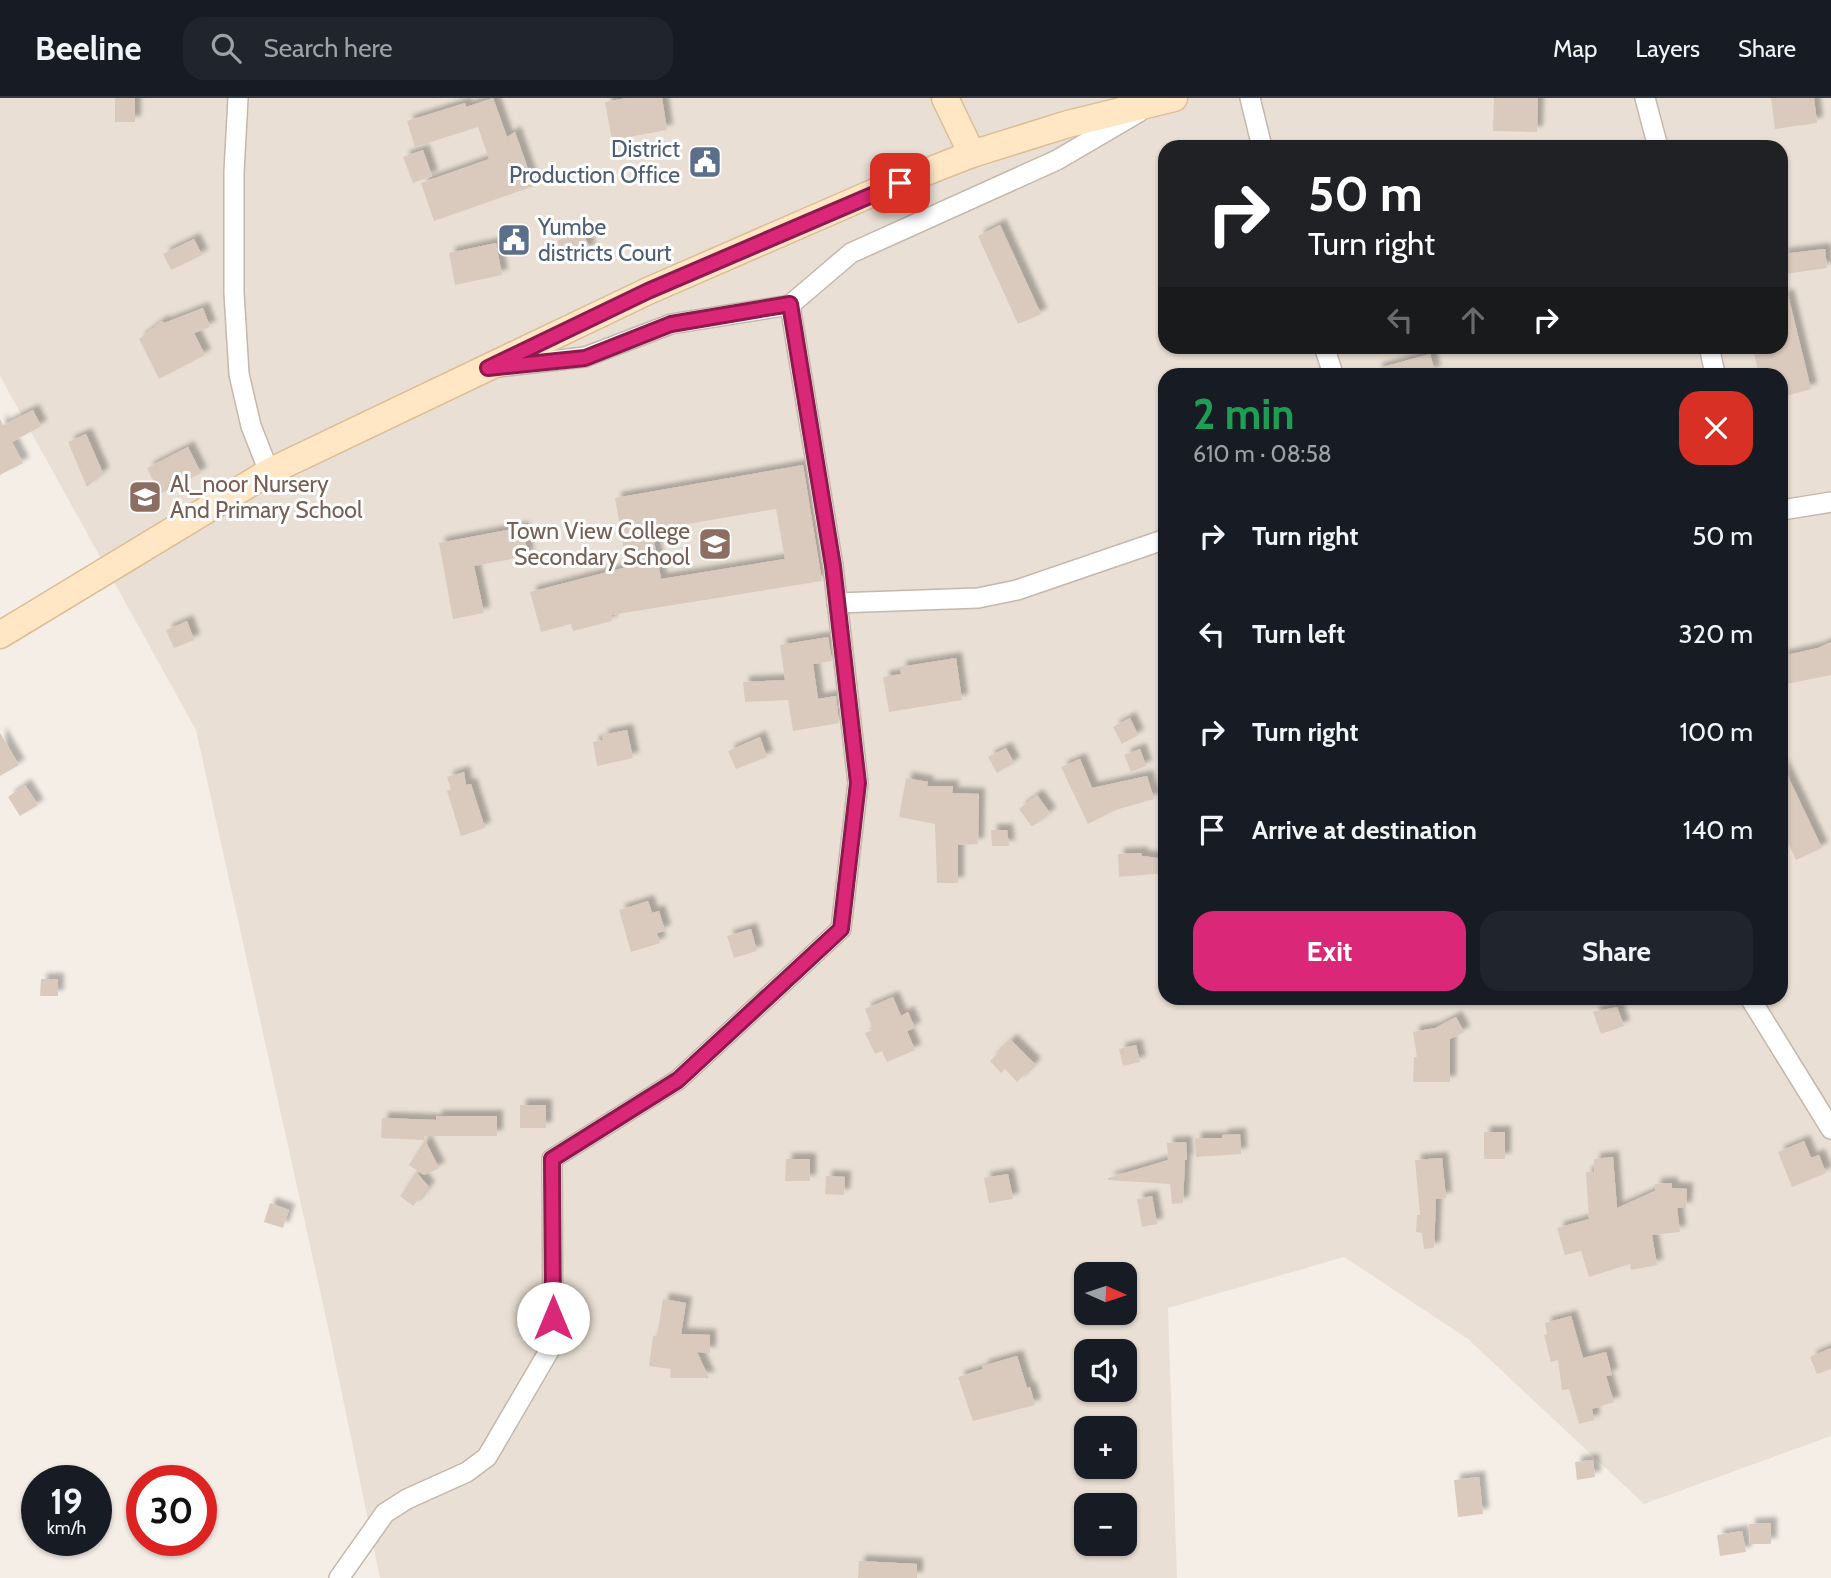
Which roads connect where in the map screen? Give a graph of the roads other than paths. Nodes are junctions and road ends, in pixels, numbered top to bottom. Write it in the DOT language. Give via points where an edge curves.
graph roads {
  1 [pos="238,98"];
  2 [pos="945,98"];
  3 [pos="1250,98"];
  4 [pos="1645,98"];
  5 [pos="1163,101"];
  6 [pos="1260,140"];
  7 [pos="1656,140"];
  8 [pos="972,154"];
  9 [pos="790,304"];
  10 [pos="488,368"];
  11 [pos="269,472"];
  12 [pos="1831,502"];
  13 [pos="1788,509"];
  14 [pos="1158,542"];
  15 [pos="837,603"];
  16 [pos="0,635"];
  17 [pos="1754,1005"];
  18 [pos="1831,1129"];
  19 [pos="339,1578"];
  1 -- 11 [label="street" via="234,293 239,374 251,426"];
  2 -- 8 [label="main road"];
  3 -- 6 [label="street"];
  4 -- 7 [label="street"];
  5 -- 8 [label="main road"];
  5 -- 9 [label="street" via="1057,160 851,253"];
  8 -- 10 [label="main road" via="661,286"];
  9 -- 10 [label="street" via="671,324 585,358"];
  9 -- 15 [label="street"];
  10 -- 11 [label="main road"];
  11 -- 16 [label="main road"];
  12 -- 13 [label="street"];
  14 -- 15 [label="street" via="1017,590 978,598"];
  15 -- 19 [label="street" via="858,783 841,929 678,1080 552,1159 553,1344 486,1457 467,1472 386,1513"];
  17 -- 18 [label="street"];
}
